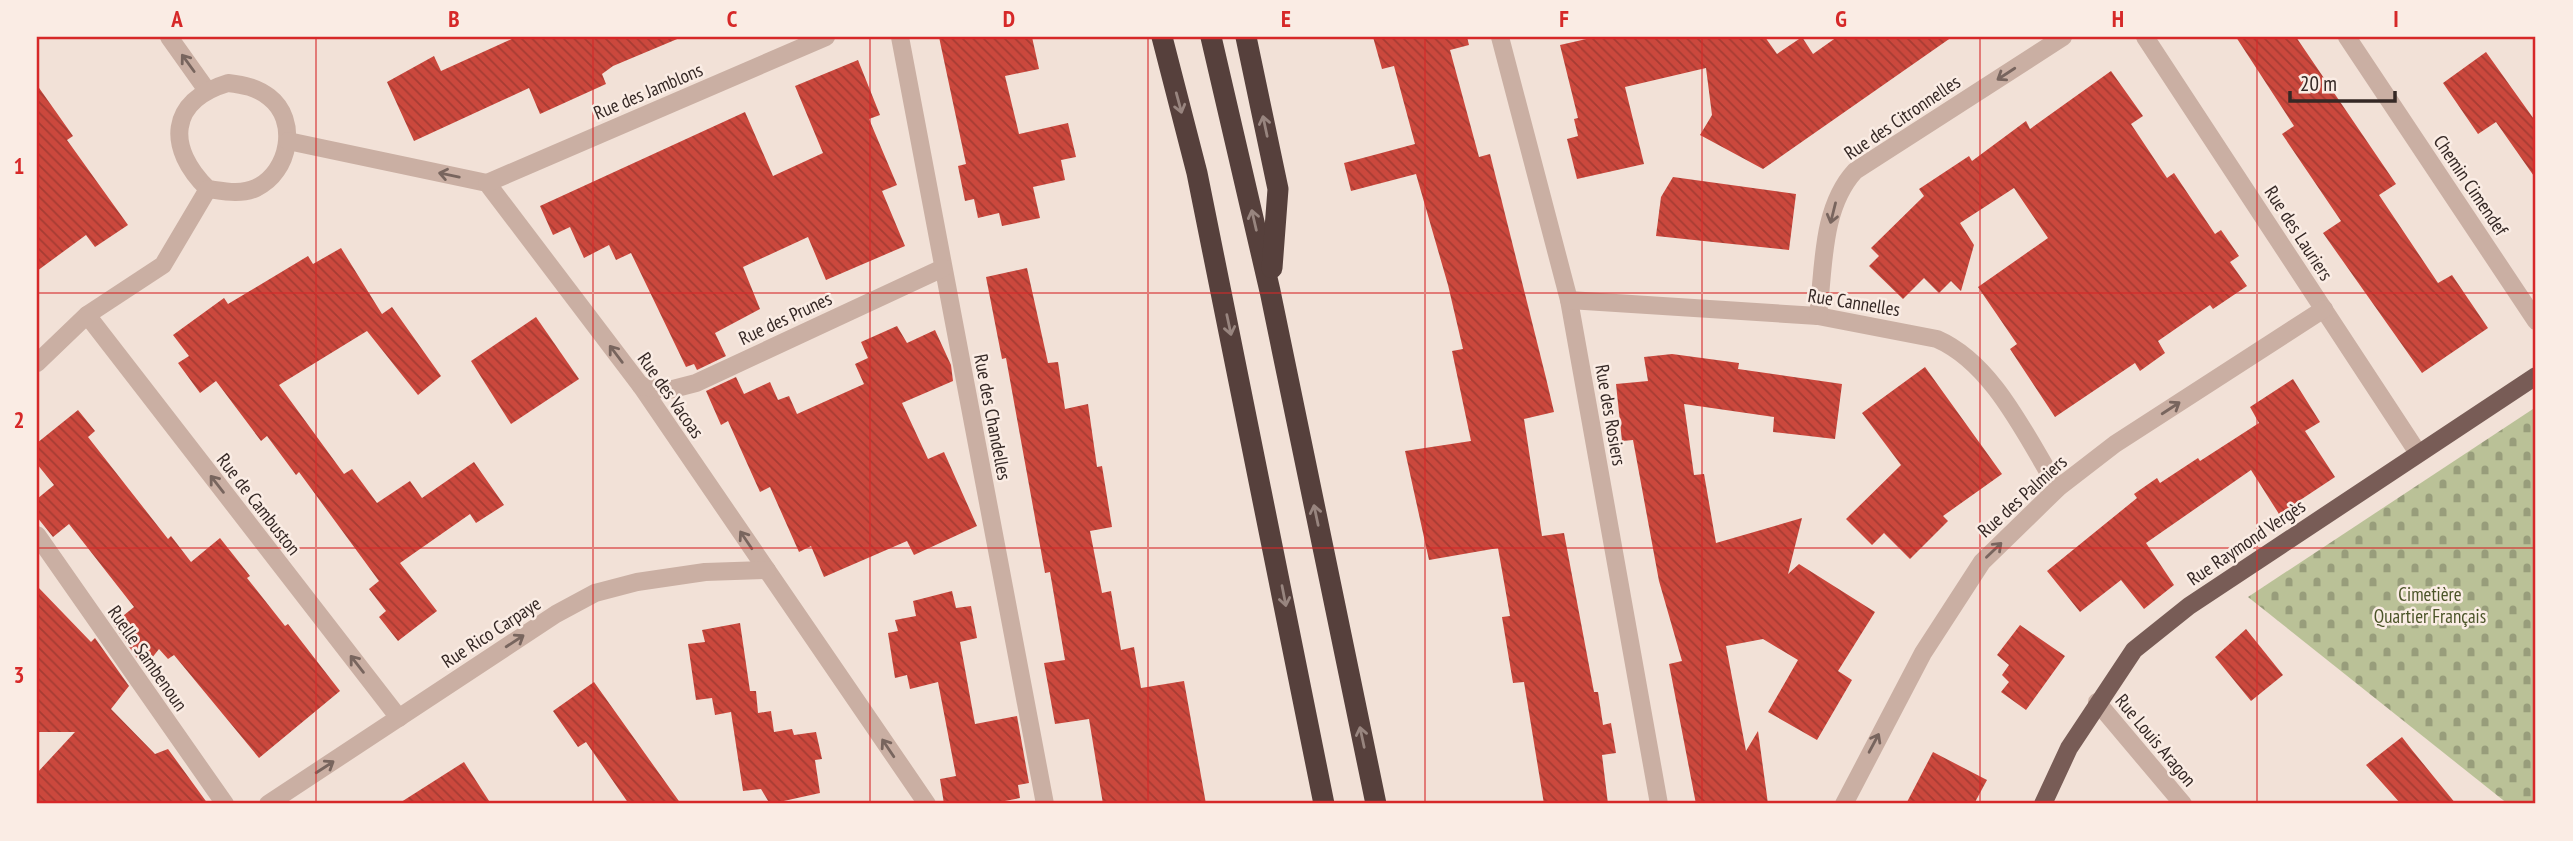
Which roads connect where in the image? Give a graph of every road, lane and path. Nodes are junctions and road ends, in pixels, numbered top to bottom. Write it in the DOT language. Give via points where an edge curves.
graph roads {
  1 [pos="169,37"];
  2 [pos="826,37"];
  3 [pos="900,37"];
  4 [pos="1162,37"];
  5 [pos="1211,37"];
  6 [pos="1246,37"];
  7 [pos="1500,37"];
  8 [pos="2063,37"];
  9 [pos="2145,37"];
  10 [pos="2347,37"];
  11 [pos="206,89"];
  12 [pos="288,141"];
  13 [pos="487,183"];
  14 [pos="208,189"];
  15 [pos="943,268"];
  16 [pos="1270,291"];
  17 [pos="1569,300"];
  18 [pos="2324,309"];
  19 [pos="87,316"];
  20 [pos="1818,316"];
  21 [pos="2536,321"];
  22 [pos="37,363"];
  23 [pos="2536,376"];
  24 [pos="641,386"];
  25 [pos="2418,453"];
  26 [pos="2058,488"];
  27 [pos="37,535"];
  28 [pos="766,570"];
  29 [pos="2097,702"];
  30 [pos="399,718"];
  31 [pos="225,804"];
  32 [pos="268,804"];
  33 [pos="927,804"];
  34 [pos="1045,804"];
  35 [pos="1324,804"];
  36 [pos="1376,804"];
  37 [pos="1659,804"];
  38 [pos="1844,804"];
  39 [pos="2043,804"];
  40 [pos="2183,804"];
  11 -- 1 [label="street, one-way"];
  2 -- 13 [label="street, Rue des Jamblons"];
  3 -- 15 [label="street, Rue des Chandelles"];
  4 -- 35 [label="highway, one-way" via="1197,173"];
  16 -- 5 [label="highway, one-way"];
  16 -- 6 [label="highway, one-way" via="1278,190"];
  7 -- 17 [label="street, Rue des Rosiers"];
  8 -- 20 [label="street, Rue des Citronnelles, one-way" via="1847,180 1831,216"];
  9 -- 18 [label="street, Rue des Lauriers"];
  10 -- 21 [label="street, Chemin Cimendef"];
  11 -- 12 [label="street" via="228,83 252,86 271,98 284,118"];
  11 -- 14 [label="street" via="190,103 180,121 178,143 184,163"];
  13 -- 12 [label="street, one-way"];
  12 -- 14 [label="street" via="278,168 256,188 237,192"];
  24 -- 13 [label="street, Rue des Vacoas, one-way"];
  14 -- 19 [label="street" via="163,265"];
  15 -- 24 [label="street, Rue des Prunes" via="696,383 669,390"];
  15 -- 34 [label="street, Rue des Chandelles"];
  36 -- 16 [label="highway, one-way"];
  17 -- 20 [label="street, Rue Cannelles"];
  17 -- 37 [label="street, Rue des Rosiers"];
  18 -- 25 [label="street, Rue des Lauriers"];
  26 -- 18 [label="street, Rue des Palmiers, one-way" via="2115,444"];
  19 -- 22 [label="street"];
  30 -- 19 [label="street, Rue de Cambuston, one-way"];
  20 -- 26 [label="street, Rue Cannelles" via="1920,334 1970,358 1984,371"];
  23 -- 25 [label="main road, Rue Raymond Vergès"];
  28 -- 24 [label="street, Rue des Vacoas, one-way"];
  25 -- 29 [label="main road, Rue Raymond Vergès" via="2189,606 2134,650"];
  38 -- 26 [label="street, Rue des Palmiers, one-way" via="1923,653 1982,562"];
  27 -- 31 [label="street, Ruelle Sambenoun"];
  30 -- 28 [label="street, Rue Rico Carpaye, one-way" via="595,593 705,572"];
  33 -- 28 [label="street, Rue des Vacoas, one-way"];
  29 -- 39 [label="main road, Rue Raymond Vergès"];
  29 -- 40 [label="street, Rue Louis Aragon"];
  32 -- 30 [label="street, Rue Rico Carpaye, one-way"];
}
